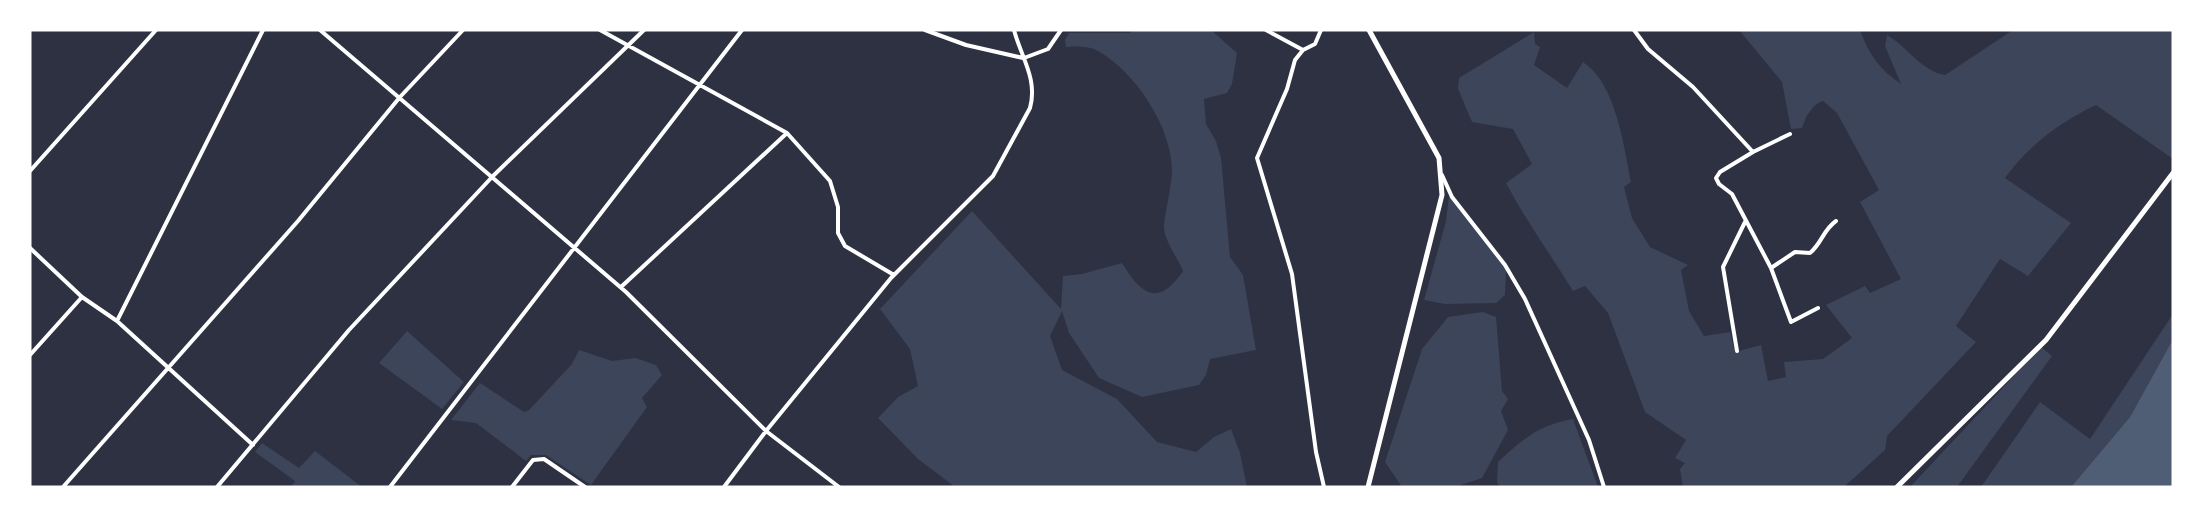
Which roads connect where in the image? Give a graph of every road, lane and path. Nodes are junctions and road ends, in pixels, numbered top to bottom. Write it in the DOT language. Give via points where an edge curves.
graph roads {
  1 [pos="156,30"];
  2 [pos="263,30"];
  3 [pos="320,30"];
  4 [pos="463,30"];
  5 [pos="600,30"];
  6 [pos="644,30"];
  7 [pos="742,30"];
  8 [pos="924,30"];
  9 [pos="1014,30"];
  10 [pos="1061,30"];
  11 [pos="1266,30"];
  12 [pos="1321,30"];
  13 [pos="1369,30"];
  14 [pos="1634,30"];
  15 [pos="628,45"];
  16 [pos="1303,50"];
  17 [pos="1024,58"];
  18 [pos="699,85"];
  19 [pos="400,98"];
  20 [pos="787,133"];
  21 [pos="1790,134"];
  22 [pos="1753,152"];
  23 [pos="30,171"];
  24 [pos="2173,173"];
  25 [pos="1442,175"];
  26 [pos="493,176"];
  27 [pos="1836,221"];
  28 [pos="1745,222"];
  29 [pos="30,248"];
  30 [pos="574,249"];
  31 [pos="1771,268"];
  32 [pos="894,275"];
  33 [pos="621,287"];
  34 [pos="82,297"];
  35 [pos="1818,308"];
  36 [pos="117,321"];
  37 [pos="1737,351"];
  38 [pos="30,355"];
  39 [pos="168,366"];
  40 [pos="766,431"];
  41 [pos="253,445"];
  42 [pos="63,487"];
  43 [pos="217,487"];
  44 [pos="390,487"];
  45 [pos="512,487"];
  46 [pos="585,487"];
  47 [pos="724,487"];
  48 [pos="839,487"];
  49 [pos="1324,487"];
  50 [pos="1368,487"];
  51 [pos="1604,487"];
  52 [pos="1897,487"];
  1 -- 23 [label="street"];
  2 -- 36 [label="street"];
  3 -- 19 [label="street"];
  4 -- 19 [label="street"];
  5 -- 15 [label="street"];
  6 -- 15 [label="street"];
  7 -- 18 [label="street"];
  8 -- 17 [label="street" via="966,45"];
  9 -- 17 [label="street"];
  10 -- 17 [label="street" via="1048,49"];
  11 -- 16 [label="street"];
  12 -- 16 [label="street" via="1315,44"];
  13 -- 25 [label="main road" via="1431,141"];
  14 -- 22 [label="street" via="1648,49 1703,96"];
  15 -- 18 [label="street"];
  15 -- 26 [label="street"];
  16 -- 49 [label="street" via="1295,60 1287,89 1257,158 1292,274"];
  17 -- 32 [label="street" via="1033,86 1030,108 993,176"];
  18 -- 20 [label="street"];
  18 -- 30 [label="street"];
  19 -- 26 [label="street"];
  19 -- 39 [label="street" via="298,221"];
  20 -- 32 [label="street" via="830,181 838,207 838,233 845,246"];
  20 -- 33 [label="street"];
  21 -- 22 [label="street"];
  22 -- 28 [label="street" via="1716,178 1732,194"];
  24 -- 52 [label="main road" via="2046,339"];
  25 -- 50 [label="main road" via="1440,214"];
  25 -- 51 [label="street" via="1452,197 1505,265 1525,299 1589,440"];
  26 -- 30 [label="street"];
  26 -- 41 [label="street" via="349,330"];
  27 -- 31 [label="street" via="1826,228 1819,246 1810,253 1795,252"];
  28 -- 31 [label="street"];
  28 -- 37 [label="street" via="1723,267"];
  29 -- 34 [label="street"];
  30 -- 33 [label="street"];
  30 -- 44 [label="street"];
  31 -- 35 [label="street" via="1791,322"];
  32 -- 40 [label="street"];
  33 -- 40 [label="street"];
  34 -- 36 [label="street"];
  34 -- 38 [label="street"];
  36 -- 39 [label="street"];
  39 -- 41 [label="street"];
  39 -- 42 [label="street"];
  40 -- 47 [label="street"];
  40 -- 48 [label="street"];
  41 -- 43 [label="street"];
  45 -- 46 [label="street" via="533,460 544,459"];
}
